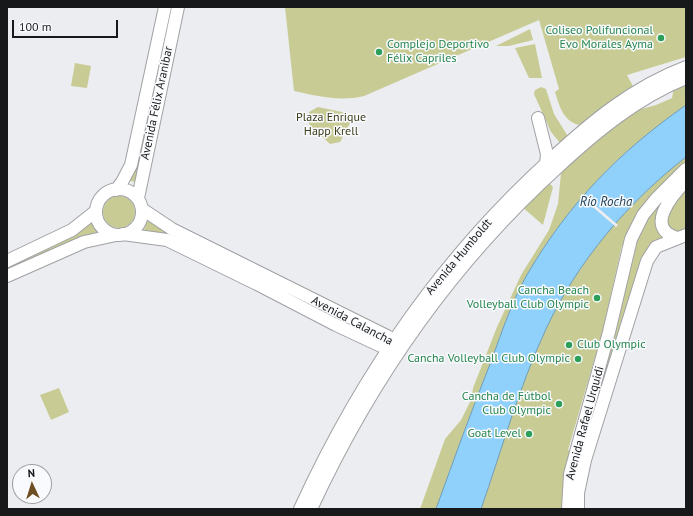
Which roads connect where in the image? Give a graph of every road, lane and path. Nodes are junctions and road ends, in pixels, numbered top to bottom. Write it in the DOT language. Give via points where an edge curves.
graph roads {
  1 [pos="165,7"];
  2 [pos="178,7"];
  3 [pos="686,67"];
  4 [pos="686,78"];
  5 [pos="538,118"];
  6 [pos="546,164"];
  7 [pos="686,169"];
  8 [pos="536,180"];
  9 [pos="686,181"];
  10 [pos="116,190"];
  11 [pos="140,204"];
  12 [pos="96,211"];
  13 [pos="121,235"];
  14 [pos="682,236"];
  15 [pos="7,260"];
  16 [pos="7,276"];
  17 [pos="375,344"];
  18 [pos="394,345"];
  19 [pos="379,363"];
  20 [pos="300,509"];
  21 [pos="311,509"];
  22 [pos="568,509"];
  23 [pos="578,509"];
  1 -- 10 [label="main road, Avenida Félix Aranibar" via="131,165"];
  2 -- 11 [label="main road, Avenida Félix Aranibar"];
  3 -- 6 [label="main road, Avenida Humboldt" via="615,104"];
  4 -- 8 [label="main road, Avenida Humboldt" via="631,106"];
  5 -- 6 [label="main road" via="547,154"];
  6 -- 8 [label="main road, Avenida Humboldt"];
  7 -- 22 [label="main road, Avenida Rafael Urquidi" via="652,204 631,239 609,332 570,474"];
  8 -- 18 [label="main road, Avenida Humboldt" via="430,308"];
  9 -- 14 [label="main road" via="670,198 662,216 666,232"];
  10 -- 11 [label="main road" via="127,191"];
  10 -- 12 [label="main road" via="104,195"];
  11 -- 13 [label="main road" via="141,218 138,226"];
  11 -- 18 [label="main road, Avenida Calancha" via="172,229"];
  12 -- 13 [label="main road" via="104,229"];
  12 -- 15 [label="main road" via="72,230"];
  13 -- 16 [label="main road" via="84,242"];
  13 -- 17 [label="main road, Avenida Calancha" via="147,236 167,240 186,248"];
  14 -- 23 [label="main road, Avenida Rafael Urquidi" via="656,247 647,261 585,460 578,493"];
  17 -- 18 [label="main road, Avenida Calancha"];
  17 -- 19 [label="main road"];
  18 -- 19 [label="main road, Avenida Humboldt"];
  18 -- 21 [label="main road, Avenida Humboldt"];
  19 -- 20 [label="main road, Avenida Humboldt" via="324,457"];
}
